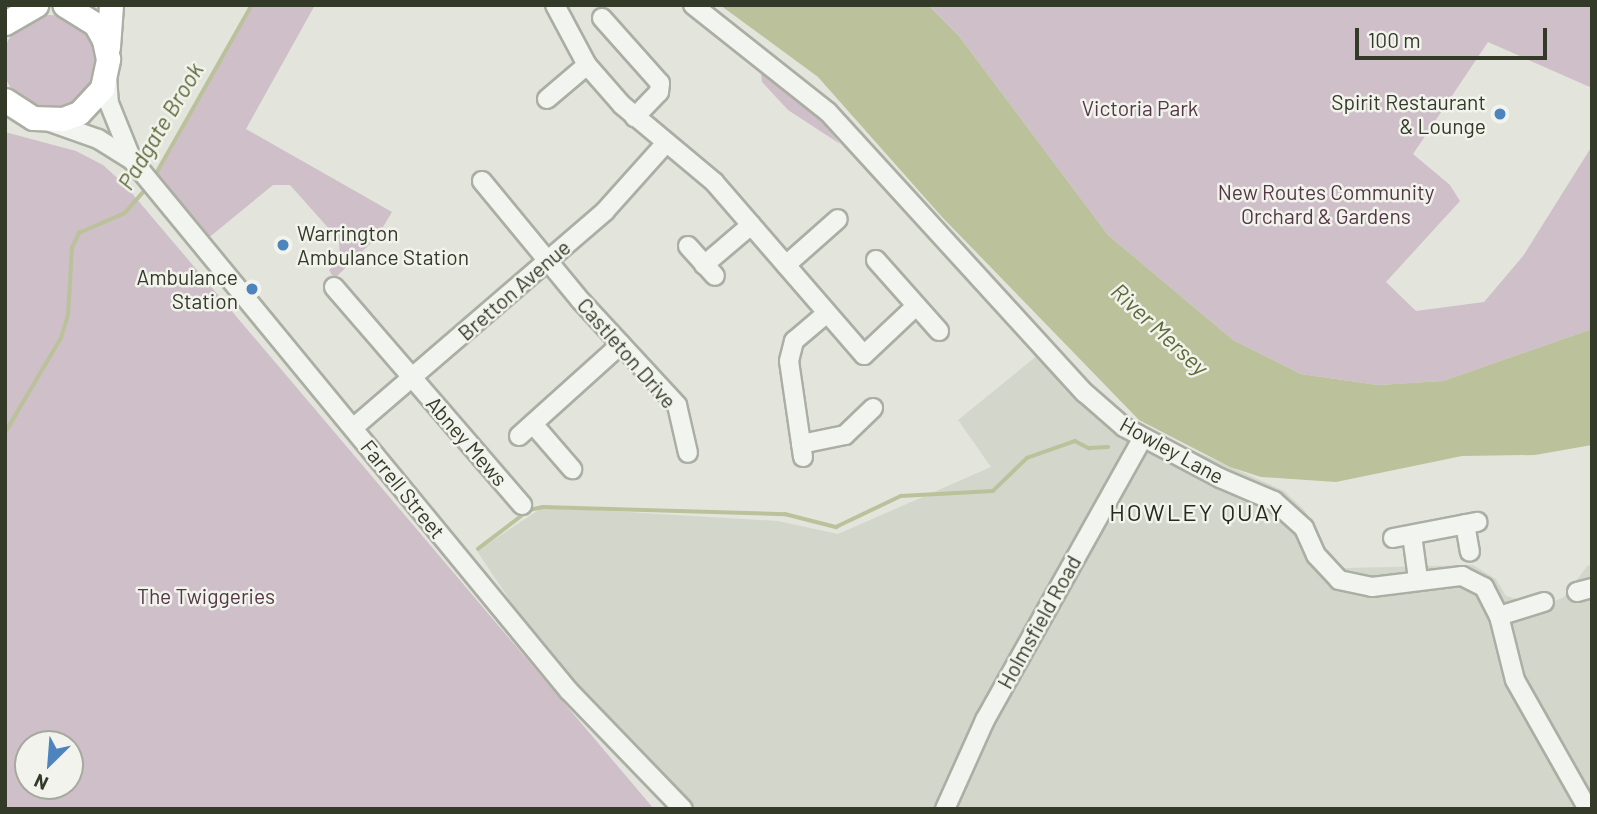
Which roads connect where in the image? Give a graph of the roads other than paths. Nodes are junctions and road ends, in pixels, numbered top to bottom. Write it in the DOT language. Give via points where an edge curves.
graph roads {
  1 [pos="36,5"];
  2 [pos="65,5"];
  3 [pos="111,5"];
  4 [pos="555,5"];
  5 [pos="693,5"];
  6 [pos="12,16"];
  7 [pos="602,18"];
  8 [pos="587,65"];
  9 [pos="108,66"];
  10 [pos="547,99"];
  11 [pos="5,100"];
  12 [pos="5,113"];
  13 [pos="635,117"];
  14 [pos="39,119"];
  15 [pos="666,143"];
  16 [pos="135,163"];
  17 [pos="482,181"];
  18 [pos="838,219"];
  19 [pos="751,225"];
  20 [pos="688,246"];
  21 [pos="876,260"];
  22 [pos="548,261"];
  23 [pos="786,265"];
  24 [pos="334,287"];
  25 [pos="916,306"];
  26 [pos="827,313"];
  27 [pos="939,331"];
  28 [pos="621,344"];
  29 [pos="413,377"];
  30 [pos="873,408"];
  31 [pos="353,428"];
  32 [pos="1142,439"];
  33 [pos="688,453"];
  34 [pos="572,469"];
  35 [pos="522,505"];
  36 [pos="1412,535"];
  37 [pos="1393,538"];
  38 [pos="1470,552"];
  39 [pos="1418,579"];
  40 [pos="1544,602"];
  41 [pos="1499,616"];
  42 [pos="684,809"];
  43 [pos="945,809"];
  44 [pos="1588,809"];
  1 -- 6 [label="main road"];
  2 -- 9 [label="main road" via="95,24"];
  3 -- 9 [label="main road"];
  4 -- 8 [label="street"];
  5 -- 32 [label="street, Howley Lane" via="828,112 1085,393"];
  7 -- 13 [label="street" via="660,83 659,92"];
  8 -- 10 [label="street"];
  8 -- 13 [label="street"];
  9 -- 14 [label="main road" via="102,88 79,113"];
  9 -- 16 [label="street, Farrell Street" via="109,103"];
  11 -- 14 [label="main road"];
  12 -- 14 [label="main road"];
  13 -- 15 [label="street"];
  14 -- 16 [label="street, Farrell Street" via="98,139"];
  15 -- 19 [label="street" via="714,182"];
  15 -- 22 [label="street, Bretton Avenue" via="605,211"];
  16 -- 31 [label="street, Farrell Street"];
  17 -- 22 [label="street, Castleton Drive"];
  18 -- 23 [label="street"];
  19 -- 20 [label="street" via="710,270"];
  19 -- 23 [label="street"];
  21 -- 25 [label="street"];
  22 -- 28 [label="street, Castleton Drive"];
  22 -- 29 [label="street, Bretton Avenue"];
  23 -- 26 [label="street"];
  24 -- 29 [label="street, Abney Mews"];
  25 -- 26 [label="street" via="864,355"];
  25 -- 27 [label="street"];
  26 -- 30 [label="street" via="794,341 789,361 802,451 845,435"];
  28 -- 33 [label="street, Castleton Drive" via="677,405"];
  28 -- 34 [label="street" via="526,430"];
  29 -- 31 [label="street, Bretton Avenue"];
  29 -- 35 [label="street, Abney Mews"];
  31 -- 42 [label="street, Farrell Street" via="569,691"];
  32 -- 39 [label="street, Howley Lane" via="1274,501 1304,528 1316,555 1339,580 1372,587"];
  32 -- 43 [label="street, Holmsfield Road" via="985,720"];
  36 -- 37 [label="street"];
  36 -- 38 [label="street" via="1471,523"];
  36 -- 39 [label="street"];
  39 -- 41 [label="street, Howley Lane" via="1474,580 1484,587"];
  40 -- 41 [label="street"];
  41 -- 44 [label="street, Howley Lane" via="1516,680 1540,731"];
}
